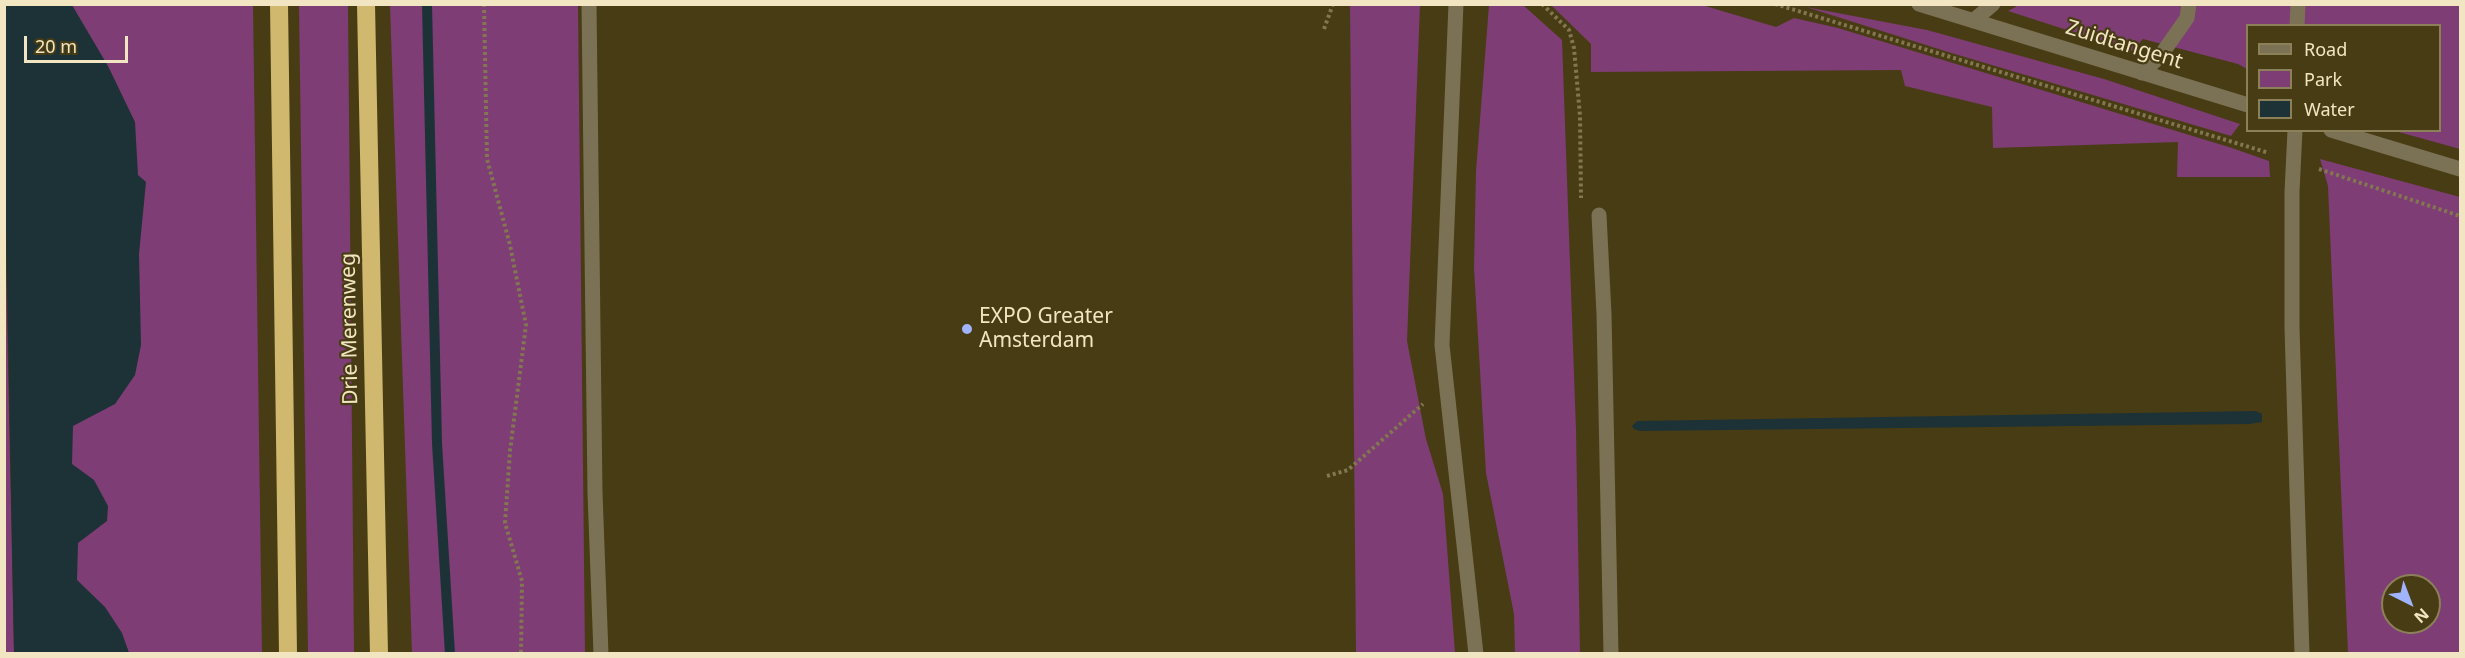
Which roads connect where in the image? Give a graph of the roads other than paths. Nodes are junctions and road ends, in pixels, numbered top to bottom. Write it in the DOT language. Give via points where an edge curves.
graph roads {
  1 [pos="279,4"];
  2 [pos="366,4"];
  3 [pos="589,4"];
  4 [pos="1456,4"];
  5 [pos="1919,4"];
  6 [pos="1993,4"];
  7 [pos="2189,4"];
  8 [pos="2298,4"];
  9 [pos="1972,21"];
  10 [pos="2297,24"];
  11 [pos="2142,73"];
  12 [pos="2246,105"];
  13 [pos="2295,132"];
  14 [pos="2338,132"];
  15 [pos="2460,169"];
  16 [pos="1599,215"];
  17 [pos="288,654"];
  18 [pos="379,654"];
  19 [pos="601,654"];
  20 [pos="1476,654"];
  21 [pos="1611,654"];
  22 [pos="2302,654"];
  1 -- 17 [label="highway"];
  2 -- 18 [label="highway, Drie Merenweg"];
  3 -- 19 [label="street" via="595,493"];
  4 -- 20 [label="street" via="1442,345"];
  5 -- 9 [label="street, Zuidtangent"];
  6 -- 9 [label="street"];
  7 -- 11 [label="street" via="2187,18 2161,55"];
  8 -- 10 [label="street"];
  9 -- 11 [label="street, Zuidtangent"];
  11 -- 12 [label="street, Zuidtangent"];
  13 -- 22 [label="street" via="2292,328"];
  14 -- 15 [label="street"];
  16 -- 21 [label="street"];
}
